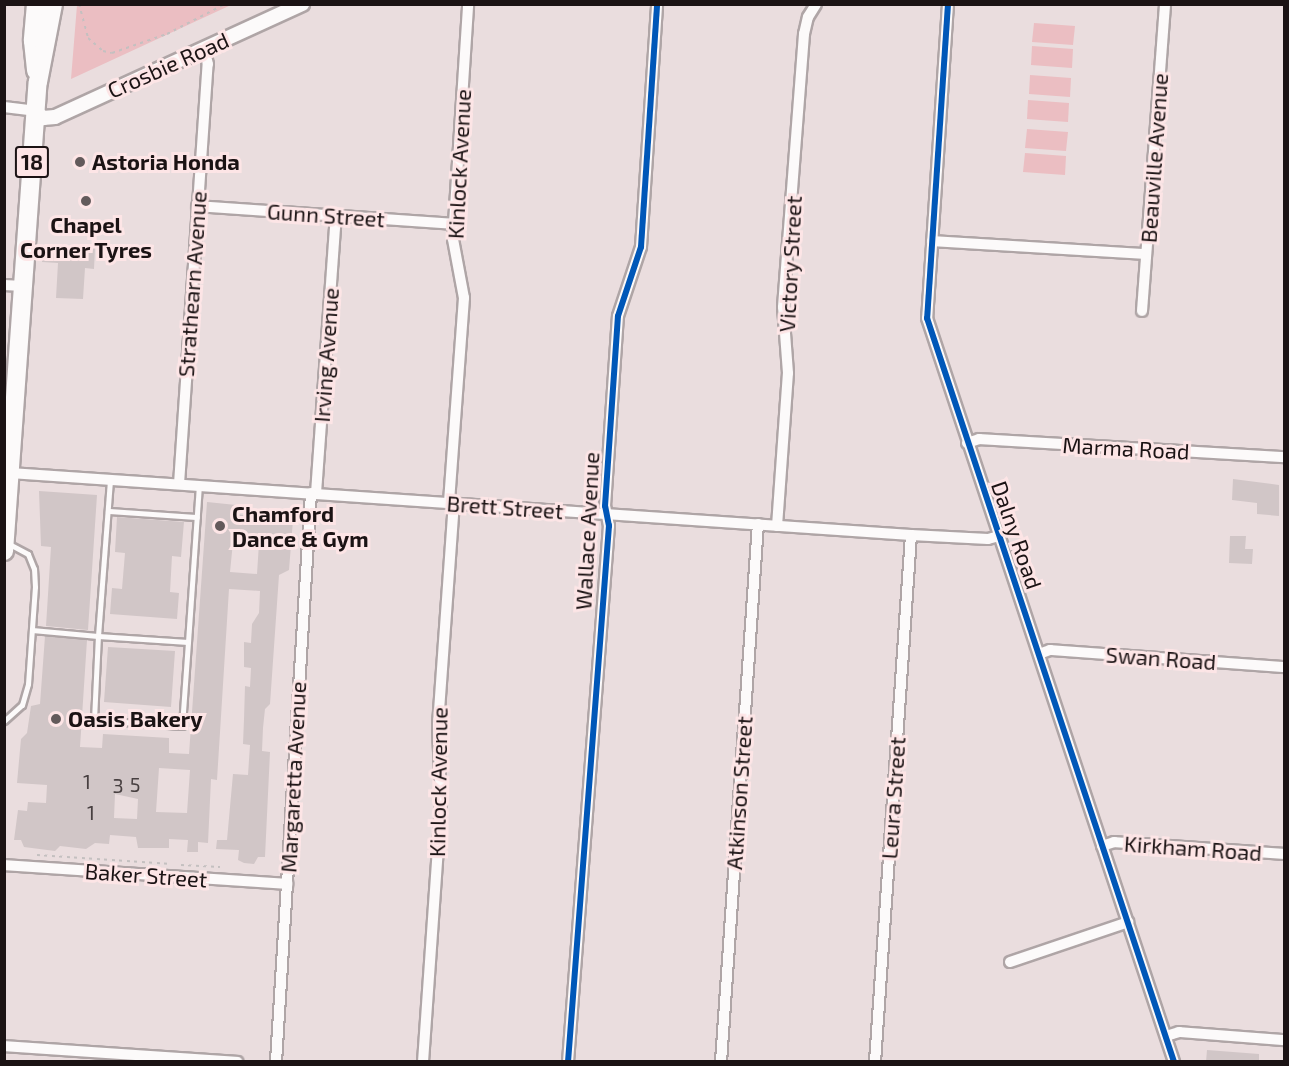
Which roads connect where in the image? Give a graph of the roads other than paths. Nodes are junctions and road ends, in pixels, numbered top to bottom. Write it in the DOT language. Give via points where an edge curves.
graph roads {
  1 [pos="36,4"];
  2 [pos="53,4"];
  3 [pos="302,4"];
  4 [pos="468,4"];
  5 [pos="657,4"];
  6 [pos="816,4"];
  7 [pos="948,4"];
  8 [pos="1165,4"];
  9 [pos="204,49"];
  10 [pos="38,82"];
  11 [pos="4,106"];
  12 [pos="35,111"];
  13 [pos="197,206"];
  14 [pos="336,216"];
  15 [pos="454,224"];
  16 [pos="932,240"];
  17 [pos="1146,254"];
  18 [pos="14,285"];
  19 [pos="1142,311"];
  20 [pos="967,443"];
  21 [pos="1284,457"];
  22 [pos="10,473"];
  23 [pos="110,480"];
  24 [pos="179,484"];
  25 [pos="199,485"];
  26 [pos="314,493"];
  27 [pos="452,503"];
  28 [pos="108,511"];
  29 [pos="607,514"];
  30 [pos="197,517"];
  31 [pos="758,524"];
  32 [pos="777,526"];
  33 [pos="911,535"];
  34 [pos="999,536"];
  35 [pos="5,542"];
  36 [pos="4,551"];
  37 [pos="32,630"];
  38 [pos="98,636"];
  39 [pos="188,642"];
  40 [pos="1039,654"];
  41 [pos="1284,667"];
  42 [pos="4,721"];
  43 [pos="1102,846"];
  44 [pos="1284,854"];
  45 [pos="4,865"];
  46 [pos="287,884"];
  47 [pos="1128,922"];
  48 [pos="1010,962"];
  49 [pos="1166,1036"];
  50 [pos="1284,1040"];
  51 [pos="4,1046"];
  52 [pos="237,1062"];
  53 [pos="276,1062"];
  54 [pos="423,1062"];
  55 [pos="568,1062"];
  56 [pos="720,1062"];
  57 [pos="875,1062"];
  58 [pos="1174,1062"];
  1 -- 10 [label="highway, 18" via="33,41"];
  2 -- 10 [label="highway, 18"];
  3 -- 9 [label="street, Crosbie Road"];
  4 -- 15 [label="street, Kinlock Avenue"];
  5 -- 29 [label="street, Wallace Avenue" via="641,247 618,316"];
  6 -- 32 [label="street, Victory Street" via="804,34 783,308 788,373"];
  7 -- 16 [label="street, Dalny Road"];
  8 -- 17 [label="street, Beauville Avenue"];
  9 -- 12 [label="street, Crosbie Road" via="55,117 43,118"];
  9 -- 13 [label="street, Strathearn Avenue" via="208,64"];
  10 -- 12 [label="highway, 18"];
  11 -- 12 [label="street"];
  12 -- 18 [label="highway, 18"];
  13 -- 14 [label="street, Gunn Street"];
  13 -- 24 [label="street, Strathearn Avenue"];
  14 -- 15 [label="street, Gunn Street"];
  14 -- 26 [label="street, Irving Avenue"];
  15 -- 27 [label="street, Kinlock Avenue" via="464,298"];
  16 -- 17 [label="street"];
  16 -- 20 [label="street, Dalny Road" via="927,318"];
  17 -- 19 [label="street, Beauville Avenue"];
  18 -- 22 [label="highway, 18"];
  20 -- 21 [label="street, Marma Road" via="979,439"];
  20 -- 34 [label="street, Dalny Road"];
  22 -- 23 [label="street, Brett Street"];
  22 -- 35 [label="highway, 18"];
  23 -- 24 [label="street, Brett Street"];
  23 -- 28 [label="lane"];
  24 -- 25 [label="street, Brett Street"];
  25 -- 26 [label="street, Brett Street"];
  25 -- 30 [label="lane"];
  26 -- 27 [label="street, Brett Street"];
  26 -- 46 [label="street, Margaretta Avenue"];
  27 -- 29 [label="street, Brett Street"];
  27 -- 54 [label="street, Kinlock Avenue" via="438,725 441,804"];
  28 -- 30 [label="lane"];
  28 -- 38 [label="lane"];
  29 -- 31 [label="street, Brett Street"];
  29 -- 55 [label="street, Wallace Avenue"];
  30 -- 39 [label="lane"];
  31 -- 32 [label="street, Brett Street"];
  31 -- 56 [label="street, Atkinson Street"];
  32 -- 33 [label="street, Brett Street"];
  33 -- 34 [label="street, Brett Street" via="988,539"];
  33 -- 57 [label="street, Leura Street"];
  34 -- 40 [label="street, Dalny Road"];
  35 -- 36 [label="highway, 18"];
  35 -- 37 [label="lane" via="28,554 34,569"];
  37 -- 38 [label="lane"];
  37 -- 42 [label="lane" via="22,705"];
  38 -- 39 [label="lane"];
  38 -- 39 [label="lane" via="94,720 127,723 183,726"];
  40 -- 41 [label="street, Swan Road" via="1050,650"];
  40 -- 43 [label="street, Dalny Road"];
  43 -- 44 [label="street, Kirkham Road" via="1114,842"];
  43 -- 47 [label="street, Dalny Road"];
  45 -- 46 [label="street, Baker Street"];
  46 -- 53 [label="street, Margaretta Avenue"];
  47 -- 48 [label="street"];
  47 -- 49 [label="street, Dalny Road"];
  49 -- 50 [label="street" via="1179,1032"];
  49 -- 58 [label="street, Dalny Road"];
  51 -- 52 [label="street"];
}
